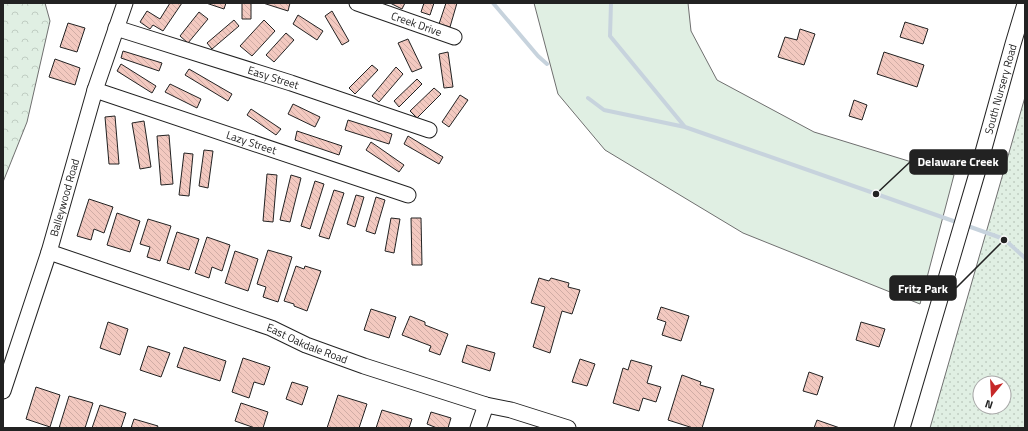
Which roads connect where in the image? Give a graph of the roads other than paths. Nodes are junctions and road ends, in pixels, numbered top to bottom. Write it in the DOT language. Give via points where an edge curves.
graph roads {
  1 [pos="125,3"];
  2 [pos="357,3"];
  3 [pos="1025,4"];
  4 [pos="116,28"];
  5 [pos="454,37"];
  6 [pos="95,90"];
  7 [pos="429,130"];
  8 [pos="408,195"];
  9 [pos="49,252"];
  10 [pos="3,391"];
  11 [pos="486,405"];
  12 [pos="478,428"];
  13 [pos="568,428"];
  14 [pos="902,428"];
  1 -- 4 [label="street, Balleywood Road"];
  2 -- 5 [label="street, Creek Drive"];
  3 -- 14 [label="street, South Nursery Road"];
  4 -- 6 [label="street, Balleywood Road"];
  4 -- 7 [label="street, Easy Street" via="291,82"];
  6 -- 8 [label="street, Lazy Street"];
  6 -- 9 [label="street, Balleywood Road"];
  9 -- 10 [label="street, Balleywood Road"];
  9 -- 11 [label="street, East Oakdale Road" via="271,328 306,345 364,366"];
  11 -- 12 [label="street"];
  11 -- 13 [label="street, East Oakdale Road"];
}
